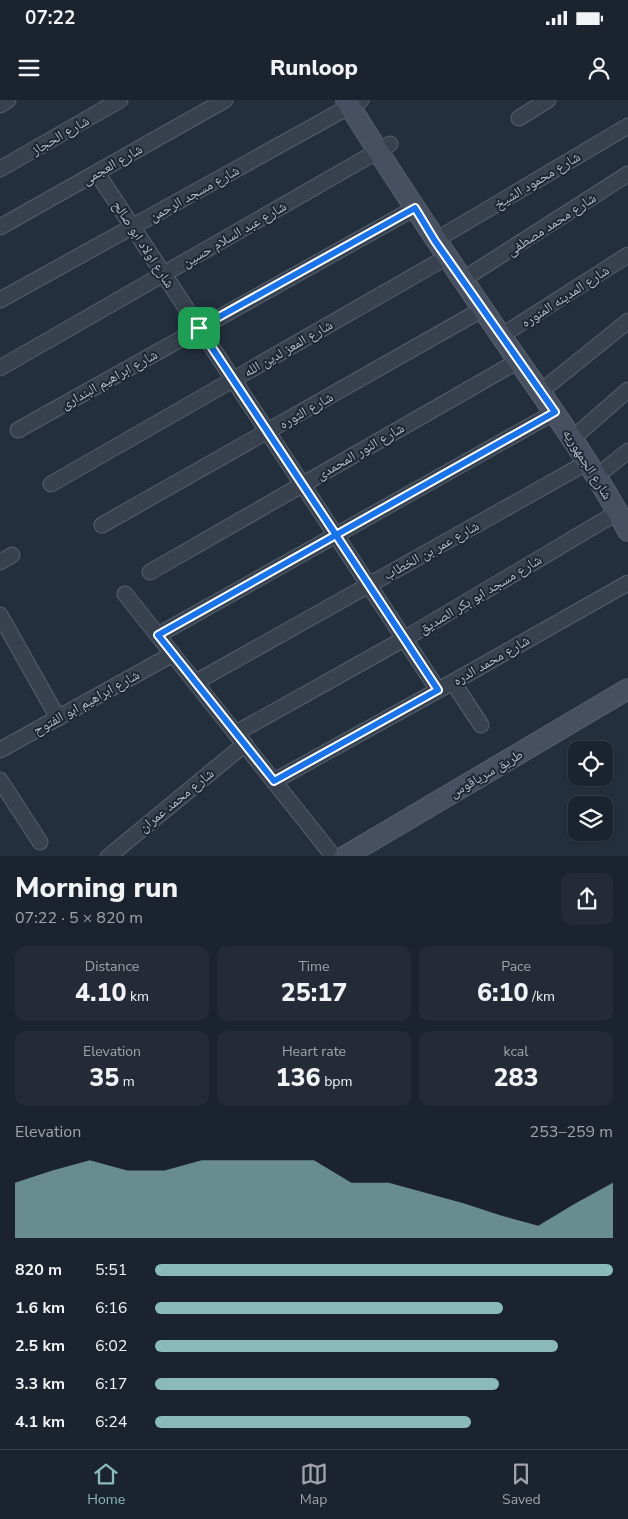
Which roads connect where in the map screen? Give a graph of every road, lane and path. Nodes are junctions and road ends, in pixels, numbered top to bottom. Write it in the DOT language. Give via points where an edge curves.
graph roads {
  1 [pos="8,100"];
  2 [pos="120,100"];
  3 [pos="224,100"];
  4 [pos="548,100"];
  5 [pos="355,102"];
  6 [pos="0,105"];
  7 [pos="519,118"];
  8 [pos="628,126"];
  9 [pos="384,148"];
  10 [pos="0,169"];
  11 [pos="97,172"];
  12 [pos="628,174"];
  13 [pos="415,208"];
  14 [pos="0,227"];
  15 [pos="132,227"];
  16 [pos="446,234"];
  17 [pos="628,255"];
  18 [pos="448,258"];
  19 [pos="473,273"];
  20 [pos="164,275"];
  21 [pos="0,300"];
  22 [pos="483,309"];
  23 [pos="628,322"];
  24 [pos="199,328"];
  25 [pos="506,333"];
  26 [pos="518,361"];
  27 [pos="0,368"];
  28 [pos="233,380"];
  29 [pos="550,384"];
  30 [pos="628,390"];
  31 [pos="555,412"];
  32 [pos="18,430"];
  33 [pos="581,431"];
  34 [pos="267,432"];
  35 [pos="628,451"];
  36 [pos="597,465"];
  37 [pos="51,484"];
  38 [pos="302,484"];
  39 [pos="623,507"];
  40 [pos="102,525"];
  41 [pos="628,531"];
  42 [pos="336,535"];
  43 [pos="150,572"];
  44 [pos="628,583"];
  45 [pos="369,586"];
  46 [pos="125,594"];
  47 [pos="0,614"];
  48 [pos="158,635"];
  49 [pos="404,639"];
  50 [pos="173,654"];
  51 [pos="196,682"];
  52 [pos="453,682"];
  53 [pos="628,689"];
  54 [pos="438,690"];
  55 [pos="58,718"];
  56 [pos="481,725"];
  57 [pos="240,739"];
  58 [pos="0,750"];
  59 [pos="0,780"];
  60 [pos="274,781"];
  61 [pos="40,842"];
  62 [pos="108,856"];
  63 [pos="334,856"];
  64 [pos="344,856"];
  1 -- 6 [label="street"];
  2 -- 10 [label="street, شارع الحجاز"];
  3 -- 11 [label="street, شارع العجمى"];
  4 -- 7 [label="street"];
  5 -- 9 [label="main road, شارع الجمهوريه"];
  5 -- 15 [label="street, شارع مسجد الرحمن"];
  8 -- 16 [label="street, شارع محمود الشيخ"];
  9 -- 13 [label="main road, شارع الجمهوريه"];
  9 -- 16 [label="main road, شارع الجمهوريه"];
  9 -- 20 [label="street, شارع عبد السلام حسين"];
  11 -- 14 [label="street, شارع العجمى"];
  11 -- 15 [label="street, شارع اولاد ابو صالح"];
  12 -- 19 [label="street, شارع محمد مصطفى"];
  13 -- 18 [label="main road, شارع الجمهوريه"];
  13 -- 24 [label="street, شارع ابراهيم البندارى"];
  15 -- 20 [label="street, شارع اولاد ابو صالح"];
  15 -- 21 [label="street, شارع مسجد الرحمن"];
  16 -- 19 [label="main road, شارع الجمهوريه"];
  17 -- 25 [label="street, شارع المدينه المنوره"];
  18 -- 22 [label="main road, شارع الجمهوريه"];
  18 -- 28 [label="street, شارع المعز لدين الله"];
  19 -- 25 [label="main road, شارع الجمهوريه"];
  20 -- 24 [label="street, شارع اولاد ابو صالح"];
  20 -- 27 [label="street, شارع عبد السلام حسين"];
  22 -- 25 [label="main road, شارع الجمهوريه"];
  22 -- 34 [label="street, شارع الثوره"];
  23 -- 29 [label="street"];
  24 -- 28 [label="street, شارع اولاد ابو صالح"];
  24 -- 32 [label="street, شارع ابراهيم البندارى"];
  25 -- 26 [label="main road, شارع الجمهوريه"];
  25 -- 29 [label="main road, شارع الجمهوريه"];
  26 -- 31 [label="main road, شارع الجمهوريه"];
  26 -- 38 [label="street, شارع النور المحمدى"];
  28 -- 34 [label="street, شارع اولاد ابو صالح"];
  28 -- 37 [label="street, شارع المعز لدين الله"];
  29 -- 33 [label="main road, شارع الجمهوريه"];
  30 -- 33 [label="street"];
  31 -- 36 [label="main road, شارع الجمهوريه"];
  31 -- 42 [label="street"];
  33 -- 36 [label="main road, شارع الجمهوريه"];
  34 -- 38 [label="street, شارع اولاد ابو صالح"];
  34 -- 40 [label="street, شارع الثوره"];
  35 -- 36 [label="street, شارع عمر بن الخطاب"];
  36 -- 39 [label="main road, شارع الجمهوريه"];
  36 -- 45 [label="street, شارع عمر بن الخطاب"];
  38 -- 42 [label="street, شارع اولاد ابو صالح"];
  38 -- 43 [label="street, شارع النور المحمدى"];
  39 -- 41 [label="main road, شارع الجمهوريه"];
  39 -- 49 [label="street, شارع مسجد ابو بكر الصديق"];
  42 -- 45 [label="street, شارع اولاد ابو صالح"];
  42 -- 48 [label="street"];
  44 -- 52 [label="street, شارع محمد الدره"];
  45 -- 49 [label="street, شارع اولاد ابو صالح"];
  45 -- 51 [label="street, شارع عمر بن الخطاب"];
  46 -- 48 [label="street"];
  47 -- 55 [label="street"];
  48 -- 50 [label="street"];
  49 -- 54 [label="street, شارع اولاد ابو صالح"];
  49 -- 57 [label="street, شارع مسجد ابو بكر الصديق"];
  50 -- 51 [label="street"];
  50 -- 55 [label="street, شارع ابراهيم ابو الفتوح"];
  51 -- 57 [label="street"];
  52 -- 54 [label="street, شارع محمد الدره"];
  52 -- 56 [label="street"];
  53 -- 64 [label="main road, طريق سرياقوس"];
  54 -- 60 [label="street, شارع محمد الدره"];
  55 -- 58 [label="street, شارع ابراهيم ابو الفتوح"];
  57 -- 60 [label="street"];
  57 -- 62 [label="street, شارع محمد عمران"];
  59 -- 61 [label="street"];
  60 -- 63 [label="street"];
}
